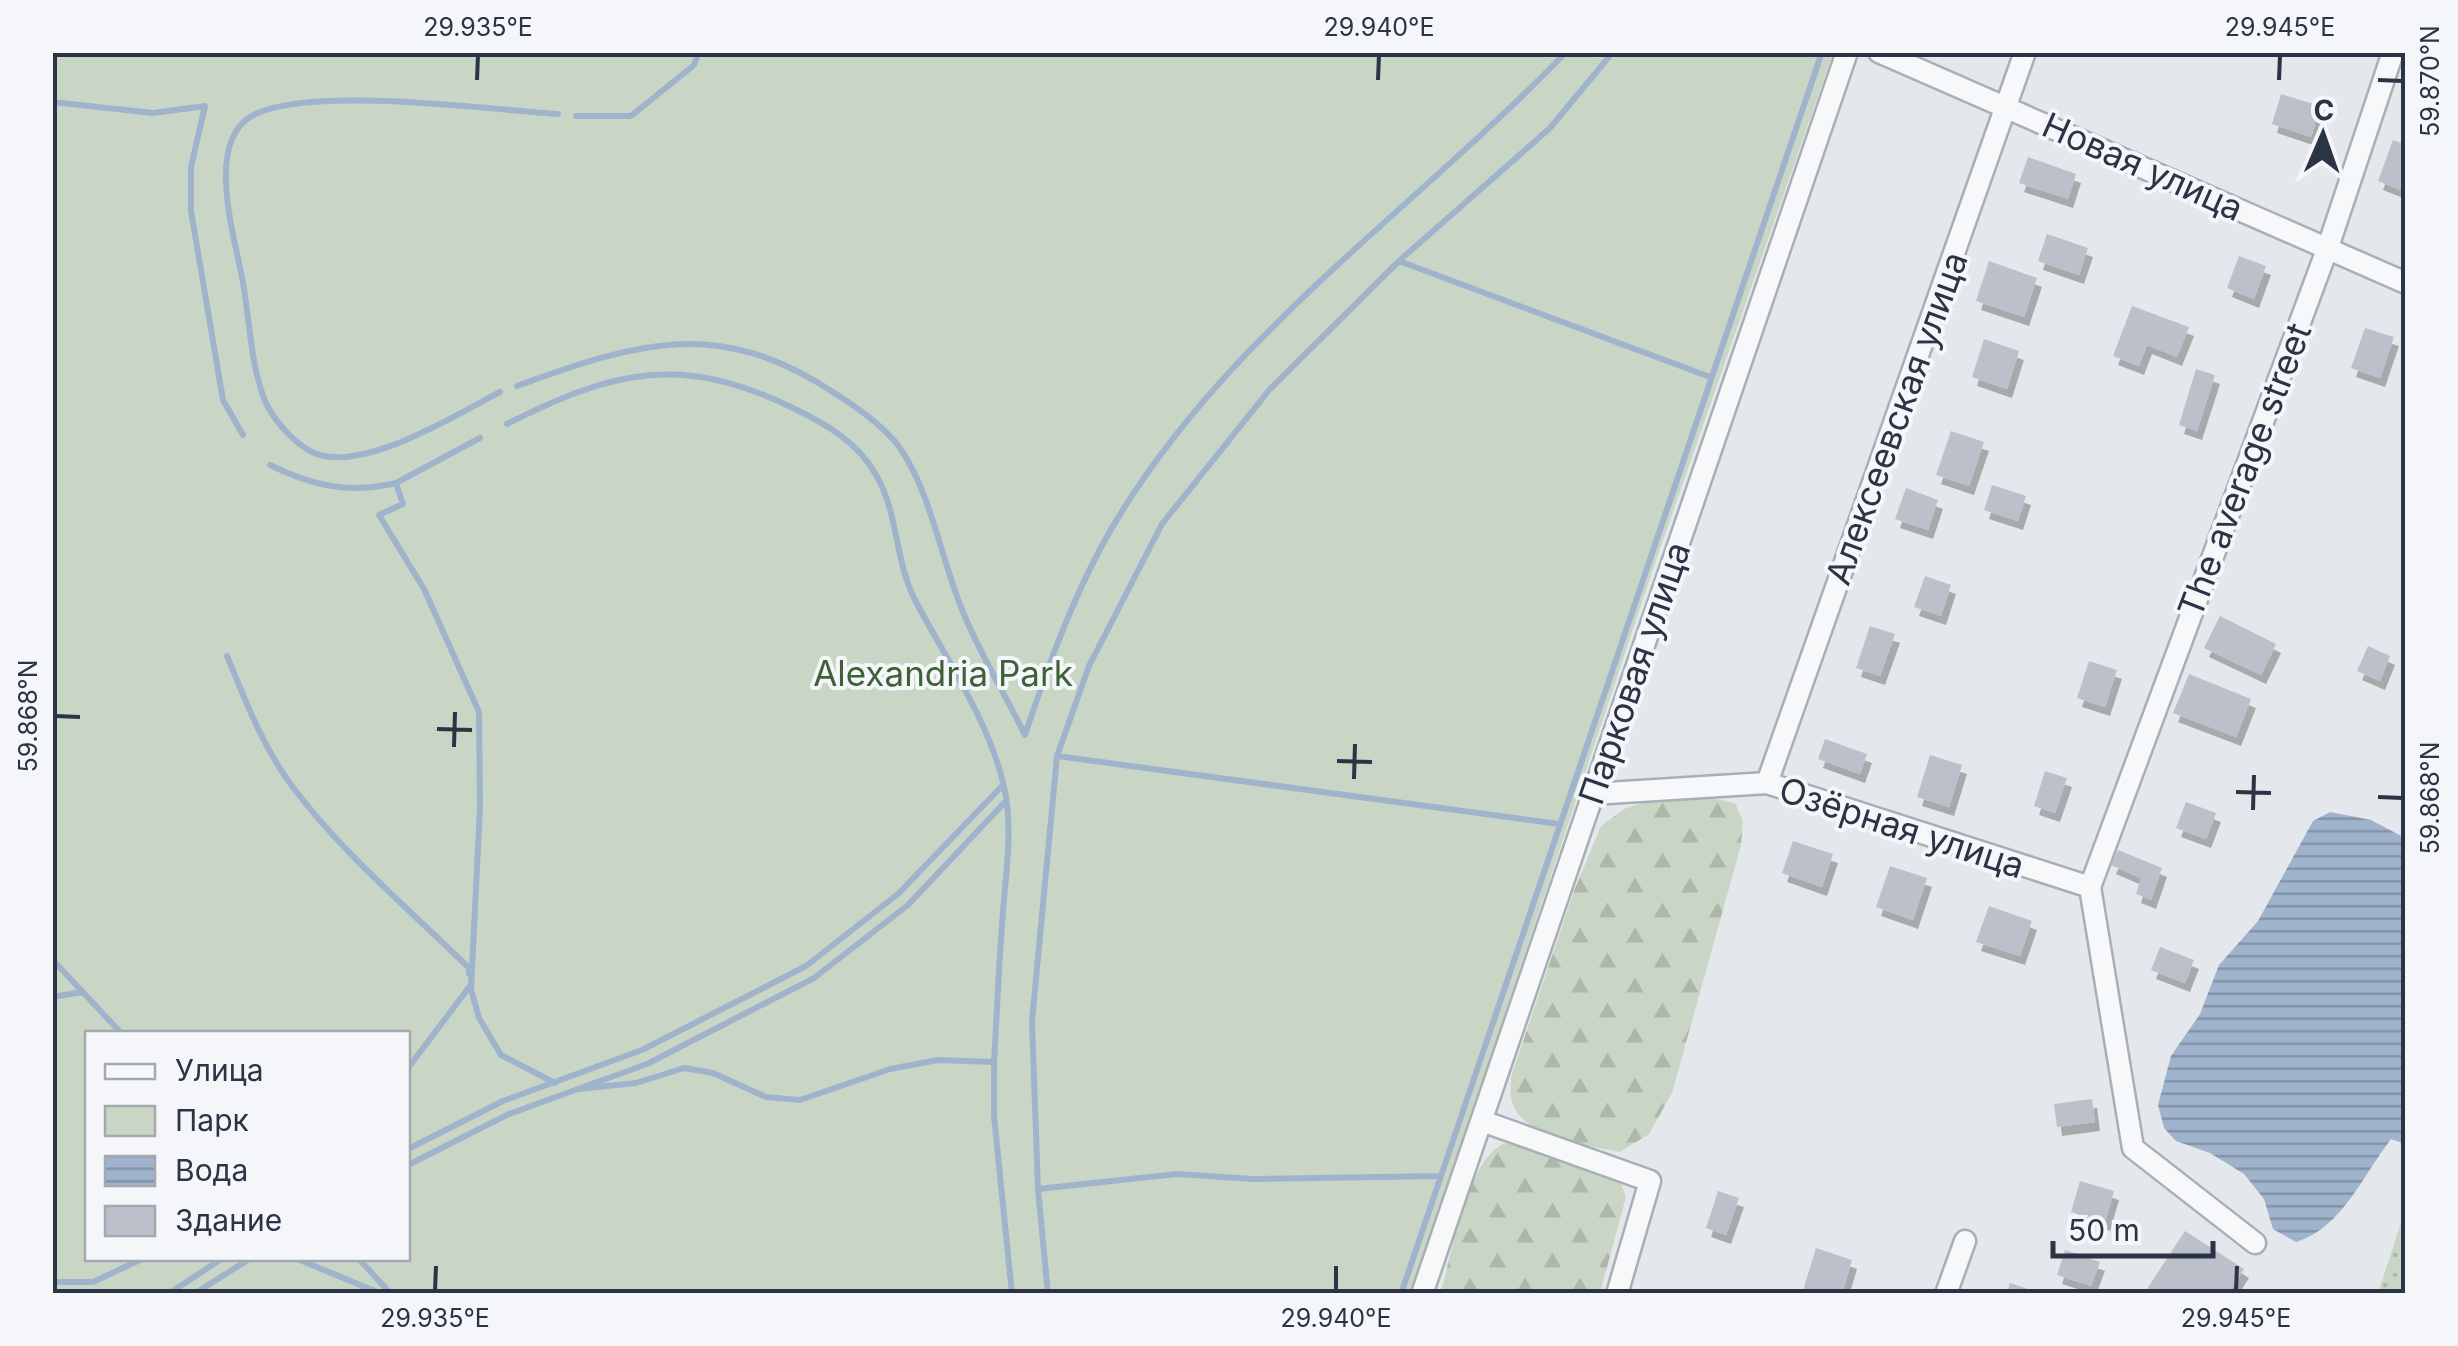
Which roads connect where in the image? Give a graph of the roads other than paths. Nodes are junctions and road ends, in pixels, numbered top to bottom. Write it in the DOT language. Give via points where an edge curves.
graph roads {
  1 [pos="1847,52"];
  2 [pos="1879,52"];
  3 [pos="2026,52"];
  4 [pos="2394,52"];
  5 [pos="2007,106"];
  6 [pos="2328,248"];
  7 [pos="2406,284"];
  8 [pos="1767,783"];
  9 [pos="1592,794"];
  10 [pos="2090,887"];
  11 [pos="1482,1122"];
  12 [pos="1965,1241"];
  13 [pos="2255,1243"];
  14 [pos="1422,1294"];
  15 [pos="1616,1294"];
  16 [pos="1946,1294"];
  1 -- 9 [label="street, Парковая улица"];
  2 -- 5 [label="street, Новая улица"];
  3 -- 5 [label="street, Алексеевская улица"];
  4 -- 6 [label="street, The average street"];
  5 -- 6 [label="street, Новая улица"];
  5 -- 8 [label="street, Алексеевская улица"];
  6 -- 7 [label="street, Новая улица"];
  6 -- 10 [label="street, The average street"];
  8 -- 9 [label="street, Озёрная улица"];
  8 -- 10 [label="street, Озёрная улица"];
  9 -- 11 [label="street, Парковая улица"];
  10 -- 13 [label="street" via="2133,1148"];
  11 -- 14 [label="street, Парковая улица"];
  11 -- 15 [label="street" via="1650,1181"];
  12 -- 16 [label="street"];
}
